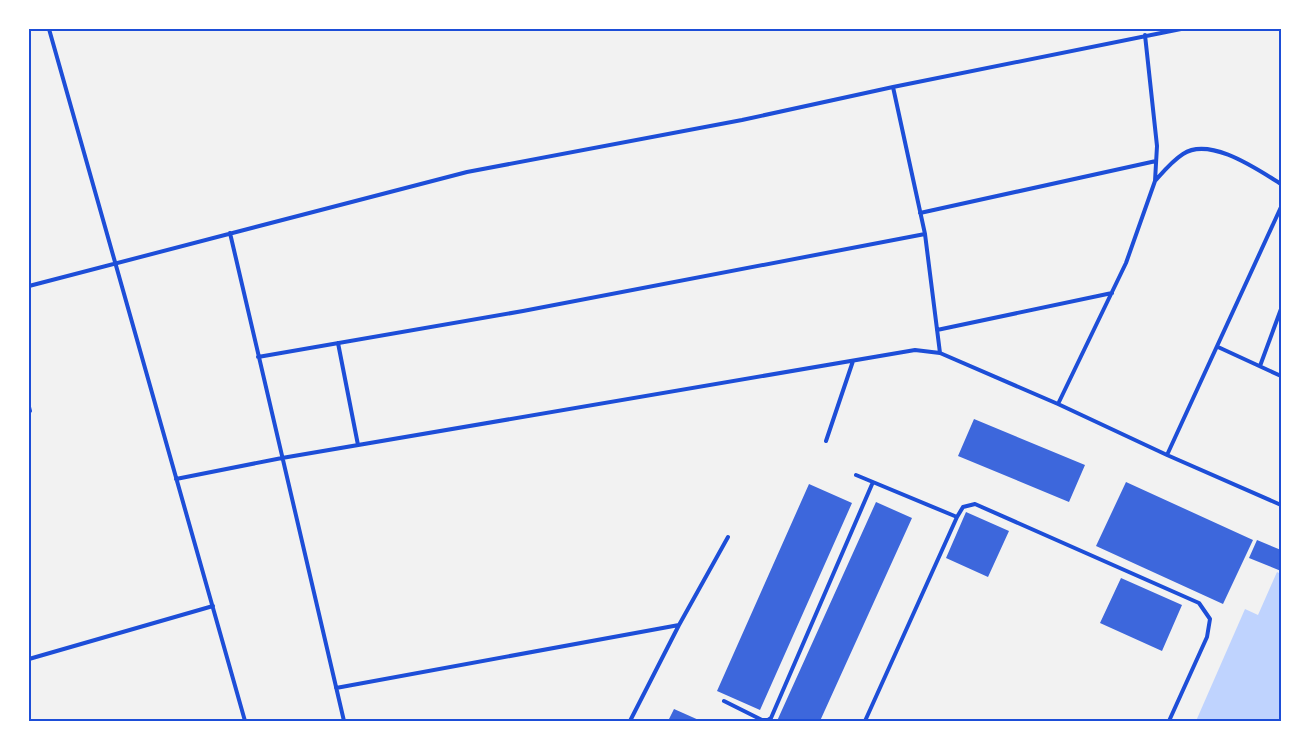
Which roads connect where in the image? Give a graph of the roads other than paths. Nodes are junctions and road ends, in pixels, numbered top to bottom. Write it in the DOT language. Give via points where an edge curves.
graph roads {
  1 [pos="49,29"];
  2 [pos="1181,29"];
  3 [pos="1146,35"];
  4 [pos="893,87"];
  5 [pos="1156,161"];
  6 [pos="1155,181"];
  7 [pos="1281,184"];
  8 [pos="1281,207"];
  9 [pos="920,213"];
  10 [pos="230,233"];
  11 [pos="924,234"];
  12 [pos="114,262"];
  13 [pos="29,286"];
  14 [pos="1112,293"];
  15 [pos="1281,309"];
  16 [pos="937,330"];
  17 [pos="338,343"];
  18 [pos="1218,347"];
  19 [pos="940,353"];
  20 [pos="258,357"];
  21 [pos="853,360"];
  22 [pos="1260,366"];
  23 [pos="1281,376"];
  24 [pos="1058,404"];
  25 [pos="826,441"];
  26 [pos="358,445"];
  27 [pos="1167,455"];
  28 [pos="282,458"];
  29 [pos="856,475"];
  30 [pos="176,479"];
  31 [pos="873,482"];
  32 [pos="1281,505"];
  33 [pos="957,517"];
  34 [pos="728,538"];
  35 [pos="213,606"];
  36 [pos="679,624"];
  37 [pos="29,659"];
  38 [pos="336,688"];
  39 [pos="724,701"];
  40 [pos="244,721"];
  41 [pos="344,721"];
  42 [pos="630,721"];
  43 [pos="865,721"];
  44 [pos="1169,721"];
  1 -- 12 [label="lane"];
  2 -- 3 [label="lane"];
  3 -- 4 [label="lane"];
  3 -- 5 [label="lane"];
  4 -- 9 [label="lane"];
  4 -- 10 [label="lane" via="742,120 467,172"];
  5 -- 6 [label="lane"];
  5 -- 9 [label="lane"];
  6 -- 7 [label="lane" via="1184,153 1210,149 1241,160"];
  6 -- 14 [label="lane"];
  8 -- 18 [label="lane"];
  9 -- 11 [label="lane"];
  10 -- 12 [label="lane"];
  10 -- 20 [label="lane"];
  11 -- 16 [label="lane"];
  11 -- 17 [label="lane"];
  12 -- 13 [label="lane"];
  12 -- 30 [label="lane"];
  14 -- 16 [label="lane"];
  14 -- 24 [label="lane"];
  15 -- 22 [label="lane"];
  16 -- 19 [label="lane"];
  17 -- 20 [label="lane"];
  17 -- 26 [label="lane"];
  18 -- 22 [label="lane"];
  18 -- 27 [label="lane"];
  19 -- 21 [label="lane" via="915,350"];
  19 -- 24 [label="lane"];
  20 -- 28 [label="lane"];
  21 -- 25 [label="lane"];
  21 -- 26 [label="lane"];
  22 -- 23 [label="lane"];
  24 -- 27 [label="lane"];
  26 -- 28 [label="lane"];
  27 -- 32 [label="lane"];
  28 -- 30 [label="lane"];
  28 -- 38 [label="lane"];
  29 -- 31 [label="lane"];
  30 -- 35 [label="lane"];
  31 -- 33 [label="lane"];
  31 -- 39 [label="lane" via="771,718 762,720"];
  33 -- 43 [label="lane"];
  33 -- 44 [label="lane" via="963,507 975,504 1199,604 1210,619 1207,637"];
  34 -- 36 [label="lane"];
  35 -- 37 [label="lane"];
  35 -- 40 [label="lane"];
  36 -- 38 [label="lane"];
  36 -- 42 [label="lane"];
  38 -- 41 [label="lane"];
}
